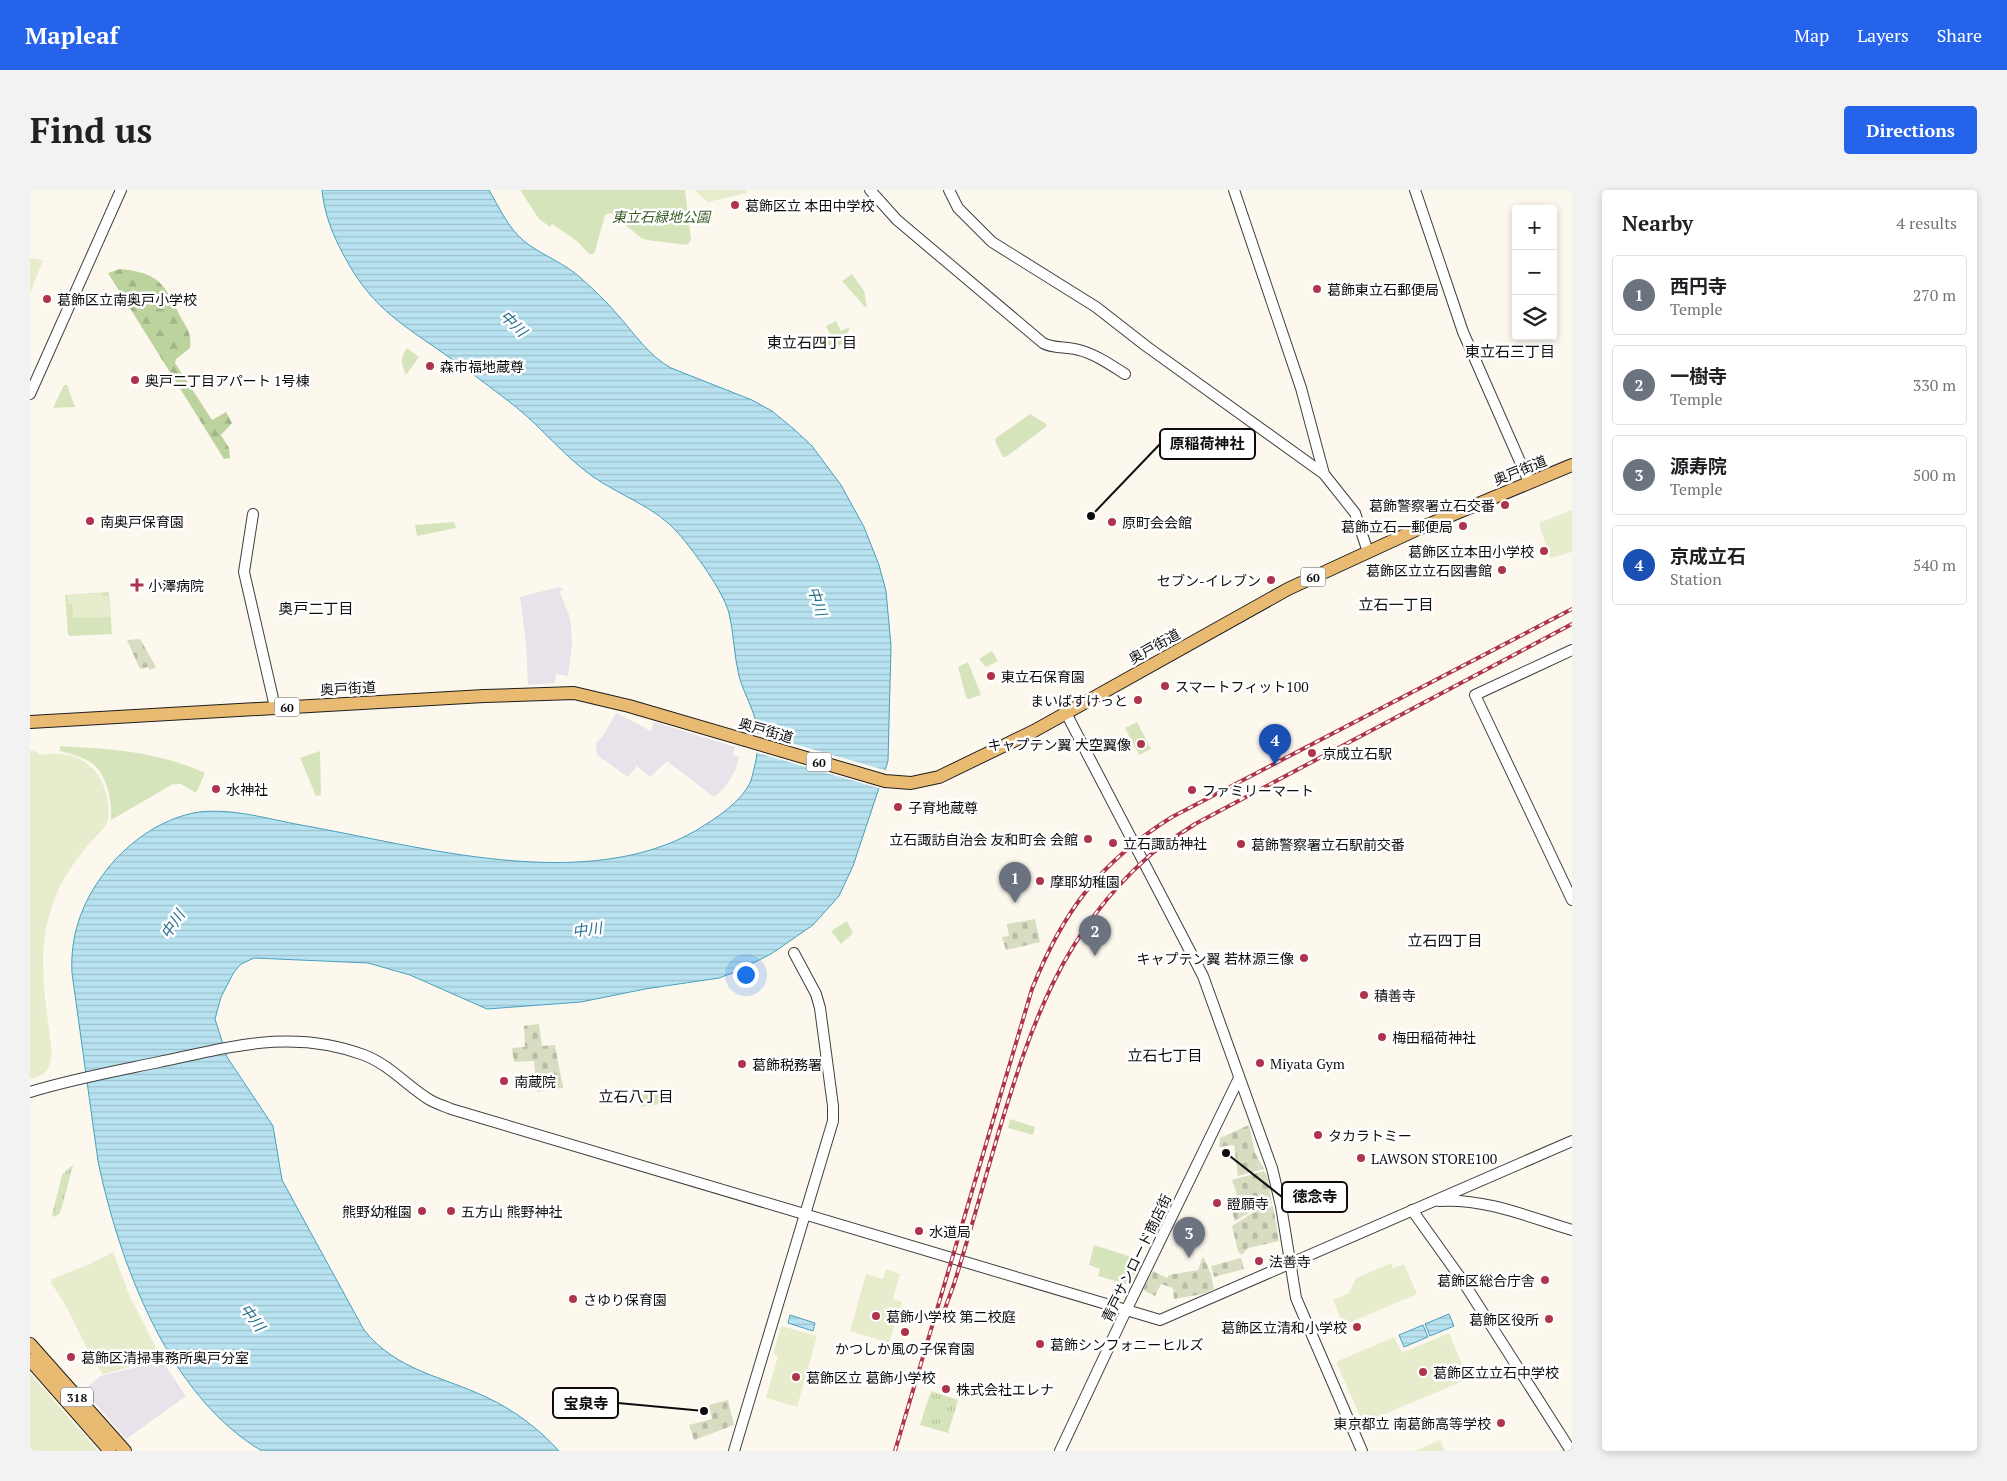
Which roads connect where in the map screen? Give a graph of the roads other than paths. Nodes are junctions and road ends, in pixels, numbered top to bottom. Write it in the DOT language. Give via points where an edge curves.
graph roads {
  1 [pos="121,190"];
  2 [pos="870,190"];
  3 [pos="949,190"];
  4 [pos="1234,190"];
  5 [pos="1415,190"];
  6 [pos="1125,374"];
  7 [pos="30,394"];
  8 [pos="1572,465"];
  9 [pos="1324,474"];
  10 [pos="1529,482"];
  11 [pos="253,514"];
  12 [pos="1368,552"];
  13 [pos="1572,650"];
  14 [pos="275,708"];
  15 [pos="1066,713"];
  16 [pos="30,722"];
  17 [pos="1572,900"];
  18 [pos="794,953"];
  19 [pos="1239,1078"];
  20 [pos="30,1092"];
  21 [pos="1572,1141"];
  22 [pos="1434,1202"];
  23 [pos="1412,1210"];
  24 [pos="805,1215"];
  25 [pos="1572,1230"];
  26 [pos="1290,1264"];
  27 [pos="1126,1310"];
  28 [pos="30,1344"];
  29 [pos="30,1360"];
  30 [pos="110,1451"];
  31 [pos="124,1451"];
  32 [pos="734,1451"];
  33 [pos="1060,1451"];
  34 [pos="1362,1451"];
  35 [pos="1571,1451"];
  1 -- 7 [label="street"];
  2 -- 6 [label="street" via="897,220 1043,343 1082,351"];
  3 -- 9 [label="street" via="958,208 992,242 1090,303"];
  4 -- 9 [label="street" via="1301,388"];
  5 -- 10 [label="street" via="1463,332"];
  8 -- 10 [label="main road, 奥戸街道 / 60"];
  9 -- 12 [label="street" via="1355,513"];
  10 -- 12 [label="main road, 奥戸街道 / 60"];
  11 -- 14 [label="street" via="244,572"];
  12 -- 15 [label="main road, 奥戸街道 / 60" via="1280,593"];
  13 -- 17 [label="street" via="1475,695"];
  14 -- 15 [label="main road, 奥戸街道 / 60" via="574,693 885,781 912,783 938,777"];
  14 -- 16 [label="main road, 奥戸街道 / 60"];
  15 -- 19 [label="street" via="1203,976"];
  18 -- 24 [label="street" via="820,1008 834,1113"];
  19 -- 26 [label="street" via="1272,1168"];
  19 -- 27 [label="street, 青戸サンロード商店街"];
  20 -- 24 [label="street" via="84,1077 261,1041 311,1042 352,1051 384,1065 430,1100 451,1109"];
  21 -- 22 [label="street"];
  22 -- 23 [label="street"];
  22 -- 25 [label="street" via="1479,1203"];
  23 -- 26 [label="street"];
  23 -- 35 [label="street" via="1462,1280"];
  24 -- 27 [label="street"];
  24 -- 32 [label="street"];
  26 -- 27 [label="street" via="1160,1320"];
  26 -- 34 [label="street" via="1299,1308"];
  27 -- 33 [label="street, 青戸サンロード商店街"];
  28 -- 31 [label="main road, 318"];
  29 -- 30 [label="main road, 318"];
}
